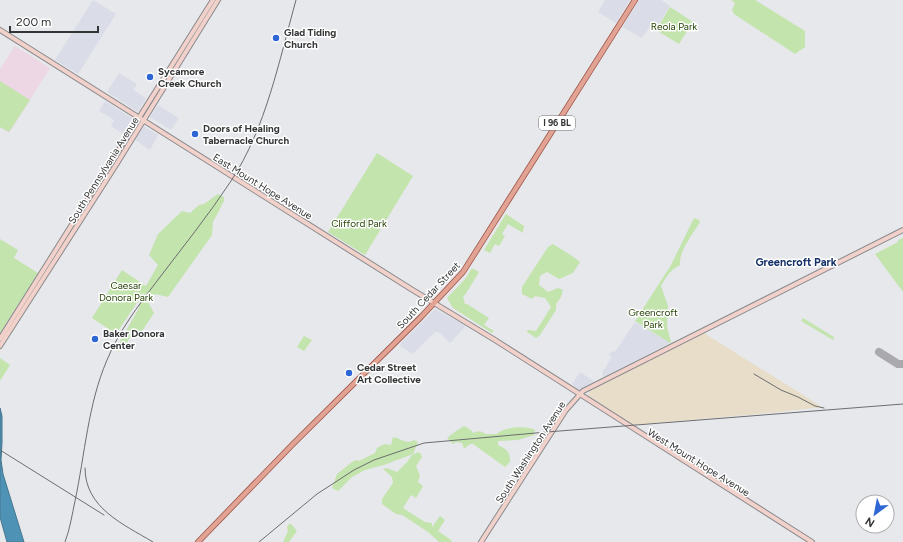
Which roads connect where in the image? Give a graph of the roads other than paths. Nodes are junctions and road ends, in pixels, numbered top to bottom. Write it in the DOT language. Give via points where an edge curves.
graph roads {
  1 [pos="213,0"];
  2 [pos="218,0"];
  3 [pos="635,0"];
  4 [pos="0,30"];
  5 [pos="142,119"];
  6 [pos="903,230"];
  7 [pos="434,303"];
  8 [pos="0,339"];
  9 [pos="0,346"];
  10 [pos="579,395"];
  11 [pos="198,542"];
  12 [pos="481,542"];
  13 [pos="812,542"];
  1 -- 5 [label="street, South Pennsylvania Avenue"];
  2 -- 5 [label="street, South Pennsylvania Avenue"];
  3 -- 7 [label="main road, South Cedar Street / I 96 BL" via="466,267"];
  4 -- 5 [label="street, East Mount Hope Avenue"];
  5 -- 7 [label="street, East Mount Hope Avenue"];
  5 -- 8 [label="street, South Pennsylvania Avenue"];
  5 -- 9 [label="street, South Pennsylvania Avenue"];
  6 -- 10 [label="street, South Washington Avenue" via="594,384"];
  7 -- 10 [label="street, East Mount Hope Avenue"];
  7 -- 11 [label="main road, South Cedar Street / I 96 BL"];
  10 -- 12 [label="street, South Washington Avenue" via="566,410"];
  10 -- 13 [label="street, West Mount Hope Avenue"];
}
